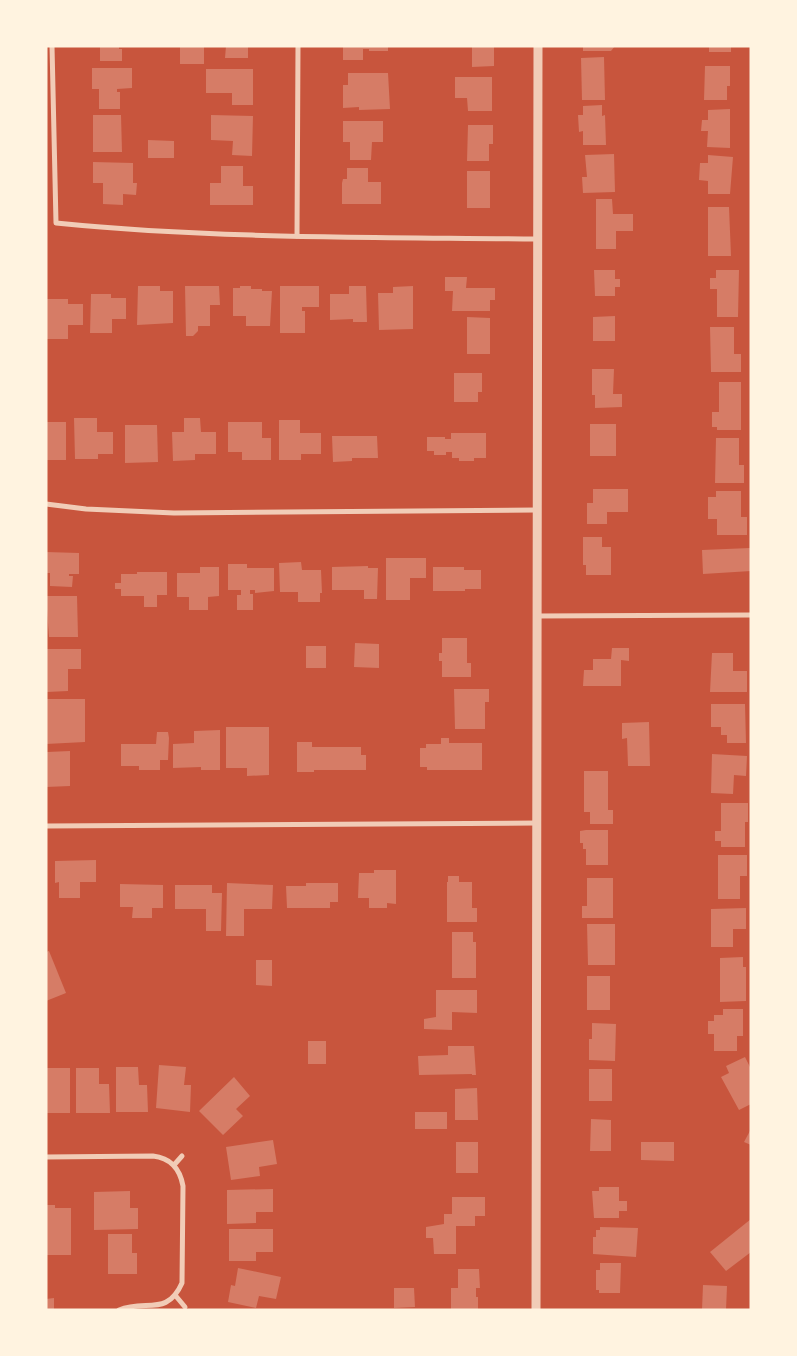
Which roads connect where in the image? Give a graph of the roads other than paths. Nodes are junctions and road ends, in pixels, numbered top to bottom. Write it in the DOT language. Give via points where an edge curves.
graph roads {
  1 [pos="52,46"];
  2 [pos="298,46"];
  3 [pos="538,46"];
  4 [pos="297,236"];
  5 [pos="537,239"];
  6 [pos="46,504"];
  7 [pos="536,510"];
  8 [pos="751,615"];
  9 [pos="537,616"];
  10 [pos="537,823"];
  11 [pos="46,826"];
  12 [pos="182,1156"];
  13 [pos="46,1157"];
  14 [pos="174,1165"];
  15 [pos="175,1295"];
  16 [pos="185,1306"];
  17 [pos="119,1310"];
  18 [pos="536,1310"];
  1 -- 4 [label="street" via="56,222 106,228"];
  2 -- 4 [label="street"];
  3 -- 5 [label="street"];
  4 -- 5 [label="street"];
  5 -- 7 [label="street"];
  6 -- 7 [label="street" via="174,513"];
  7 -- 9 [label="street"];
  8 -- 9 [label="street"];
  9 -- 10 [label="street"];
  10 -- 11 [label="street"];
  10 -- 18 [label="street"];
  12 -- 14 [label="street"];
  13 -- 14 [label="street" via="153,1156"];
  14 -- 15 [label="street" via="183,1186 183,1275"];
  15 -- 16 [label="street"];
  15 -- 17 [label="street" via="158,1306 132,1306"];
}
